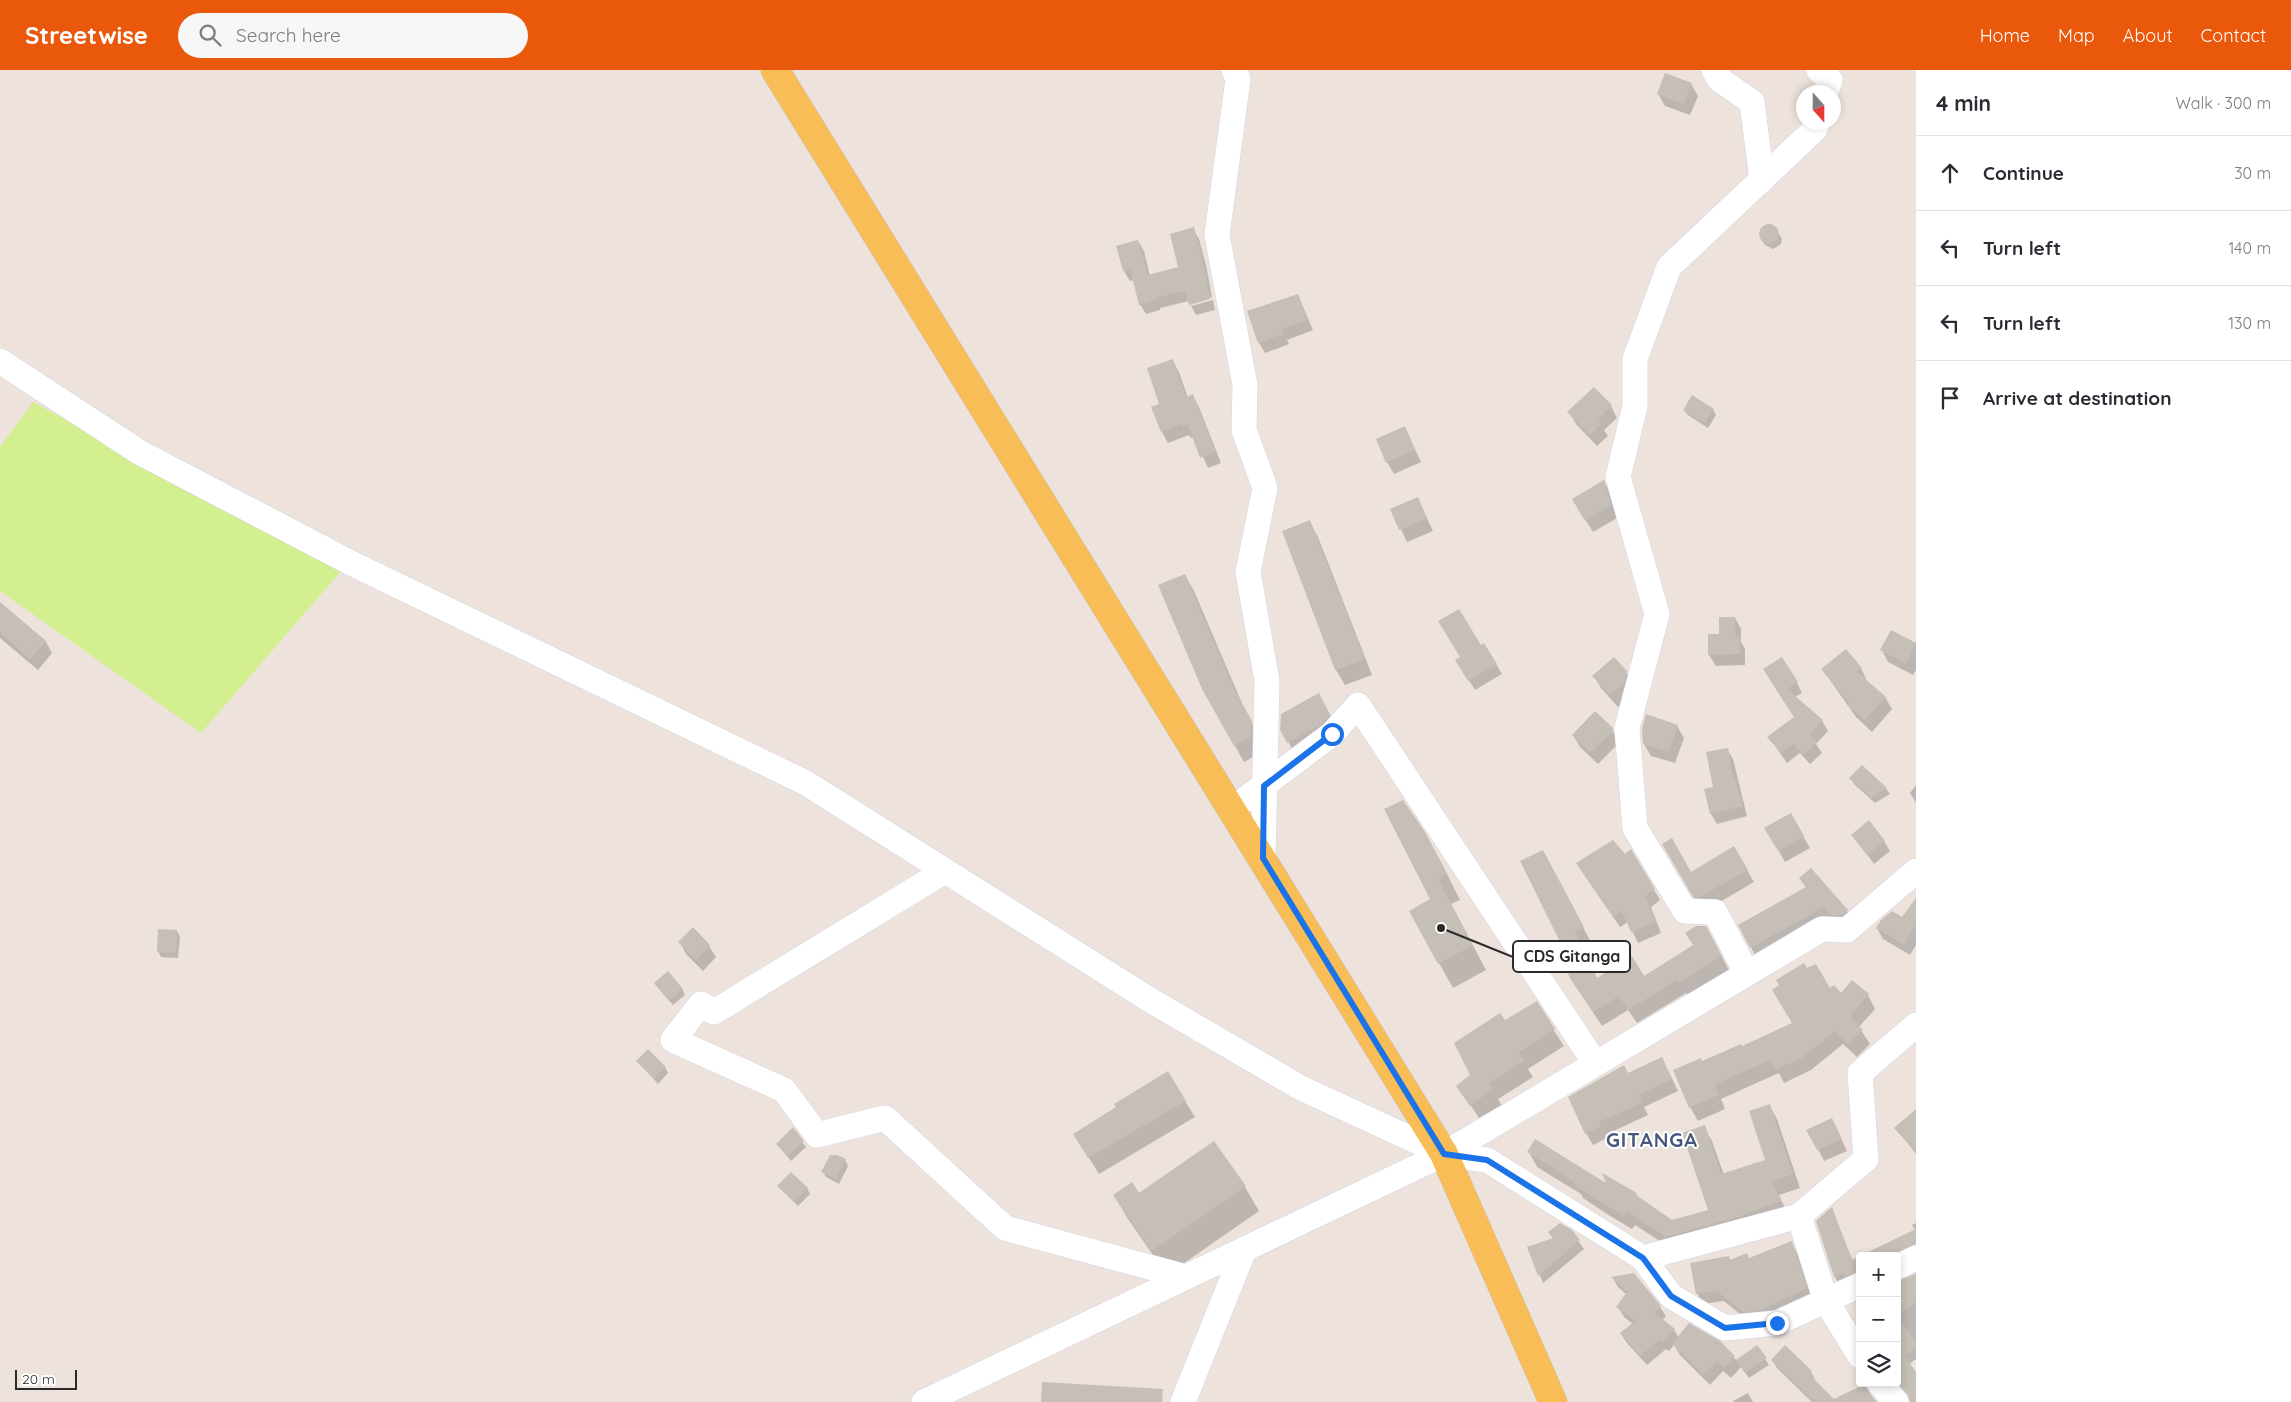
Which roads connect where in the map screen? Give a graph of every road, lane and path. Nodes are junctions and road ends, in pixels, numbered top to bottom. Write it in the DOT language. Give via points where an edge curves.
graph roads {
  1 [pos="775,70"];
  2 [pos="1234,70"];
  3 [pos="1714,70"];
  4 [pos="1819,70"];
  5 [pos="1828,85"];
  6 [pos="1813,130"];
  7 [pos="1762,180"];
  8 [pos="0,361"];
  9 [pos="1264,786"];
  10 [pos="1232,809"];
  11 [pos="1263,858"];
  12 [pos="945,870"];
  13 [pos="1916,870"];
  14 [pos="1746,972"];
  15 [pos="1916,1025"];
  16 [pos="1595,1063"];
  17 [pos="1444,1154"];
  18 [pos="1799,1216"];
  19 [pos="1244,1250"];
  20 [pos="1643,1258"];
  21 [pos="1916,1258"];
  22 [pos="1901,1265"];
  23 [pos="1186,1277"];
  24 [pos="1856,1287"];
  25 [pos="1826,1301"];
  26 [pos="1856,1350"];
  27 [pos="1883,1387"];
  28 [pos="924,1402"];
  29 [pos="1183,1402"];
  30 [pos="1553,1402"];
  31 [pos="1896,1402"];
  1 -- 10 [label="main road"];
  2 -- 9 [label="street" via="1238,79 1217,235 1245,385 1244,430 1265,488 1248,572 1267,681"];
  3 -- 7 [label="street" via="1720,80 1752,102"];
  4 -- 5 [label="street" via="1830,80"];
  6 -- 7 [label="street"];
  7 -- 14 [label="street" via="1669,267 1635,360 1635,406 1618,477 1657,614 1627,728 1636,828 1685,911 1715,912"];
  8 -- 12 [label="street" via="139,452 353,564 806,783"];
  9 -- 10 [label="street"];
  9 -- 11 [label="street"];
  9 -- 16 [label="street" via="1332,734 1358,705"];
  10 -- 11 [label="main road"];
  11 -- 17 [label="main road"];
  12 -- 17 [label="street" via="1150,1000 1301,1088"];
  12 -- 23 [label="street" via="714,1012 701,1004 673,1040 784,1090 817,1135 885,1118 1005,1228"];
  13 -- 14 [label="street" via="1848,930 1822,929"];
  14 -- 16 [label="street"];
  15 -- 18 [label="street" via="1860,1073 1866,1159"];
  16 -- 17 [label="street"];
  17 -- 19 [label="street"];
  17 -- 20 [label="street" via="1487,1160"];
  17 -- 30 [label="main road"];
  18 -- 20 [label="street"];
  18 -- 25 [label="street"];
  19 -- 23 [label="street"];
  19 -- 29 [label="street"];
  20 -- 25 [label="street" via="1671,1296 1725,1328 1777,1323"];
  21 -- 22 [label="street"];
  23 -- 28 [label="street"];
  24 -- 25 [label="street"];
  25 -- 26 [label="street"];
  27 -- 31 [label="street"];
}
